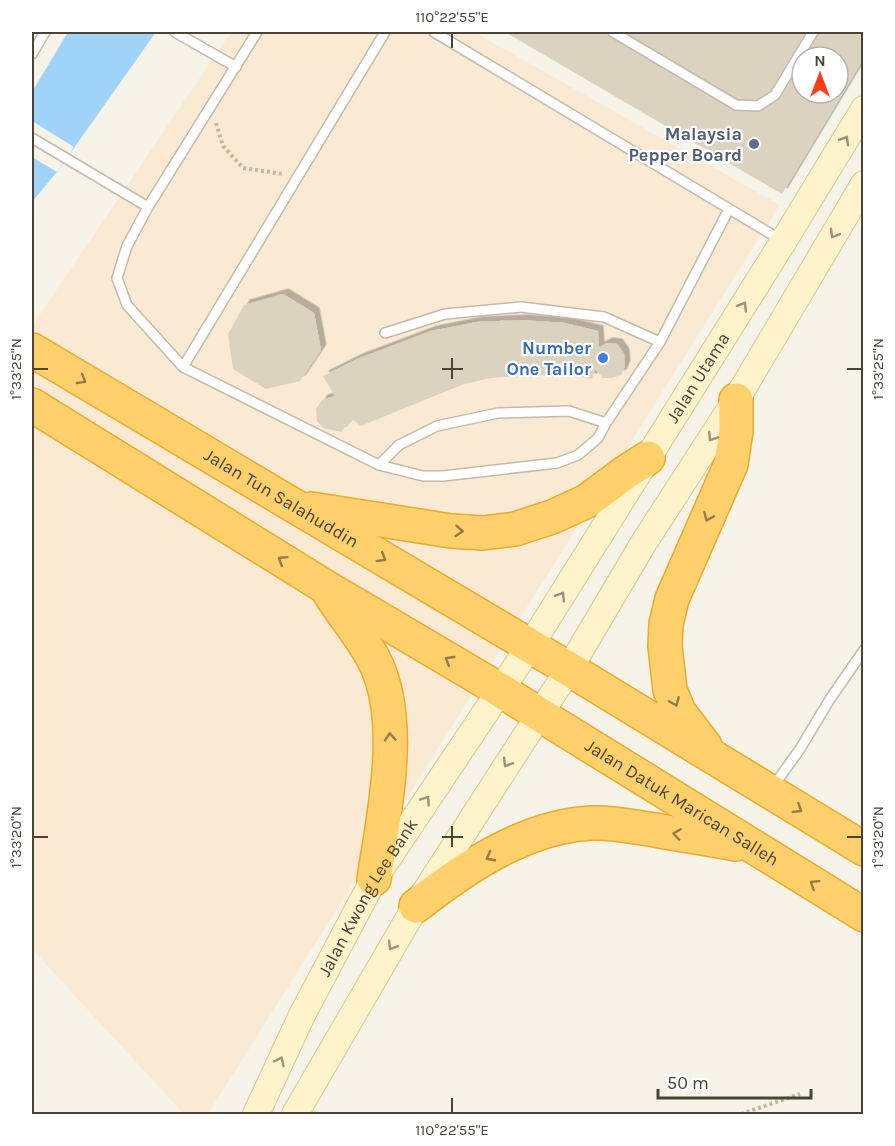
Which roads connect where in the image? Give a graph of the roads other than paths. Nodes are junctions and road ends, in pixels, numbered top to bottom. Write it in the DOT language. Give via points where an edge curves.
graph roads {
  1 [pos="45,32"];
  2 [pos="175,32"];
  3 [pos="258,32"];
  4 [pos="385,32"];
  5 [pos="434,32"];
  6 [pos="613,32"];
  7 [pos="813,32"];
  8 [pos="32,54"];
  9 [pos="236,67"];
  10 [pos="864,110"];
  11 [pos="32,138"];
  12 [pos="861,195"];
  13 [pos="148,207"];
  14 [pos="729,209"];
  15 [pos="783,242"];
  16 [pos="385,333"];
  17 [pos="660,342"];
  18 [pos="32,350"];
  19 [pos="183,367"];
  20 [pos="736,400"];
  21 [pos="32,405"];
  22 [pos="606,423"];
  23 [pos="648,458"];
  24 [pos="379,465"];
  25 [pos="297,507"];
  26 [pos="324,586"];
  27 [pos="530,646"];
  28 [pos="864,651"];
  29 [pos="569,669"];
  30 [pos="500,690"];
  31 [pos="538,714"];
  32 [pos="725,766"];
  33 [pos="770,791"];
  34 [pos="756,847"];
  35 [pos="864,849"];
  36 [pos="374,879"];
  37 [pos="416,906"];
  38 [pos="864,915"];
  39 [pos="256,1114"];
  40 [pos="294,1114"];
  1 -- 8 [label="lane"];
  2 -- 9 [label="lane"];
  3 -- 9 [label="lane"];
  4 -- 19 [label="lane"];
  5 -- 14 [label="lane"];
  6 -- 7 [label="lane" via="736,105 758,105 775,95"];
  9 -- 13 [label="lane"];
  15 -- 10 [label="main road, Jalan Utama, one-way"];
  11 -- 13 [label="lane"];
  12 -- 20 [label="main road, one-way"];
  13 -- 19 [label="lane" via="117,278 127,305"];
  14 -- 15 [label="lane"];
  14 -- 17 [label="lane"];
  23 -- 15 [label="main road, Jalan Utama, one-way"];
  16 -- 17 [label="lane" via="445,314 521,307 604,317"];
  17 -- 22 [label="lane"];
  18 -- 25 [label="highway, Jalan Tun Salahuddin, one-way"];
  19 -- 24 [label="lane"];
  20 -- 29 [label="main road, one-way" via="643,544"];
  20 -- 32 [label="highway, one-way" via="731,464 672,599 664,646 670,690 679,712 698,739"];
  26 -- 21 [label="highway, one-way"];
  22 -- 24 [label="lane" via="568,411 498,413 437,426 399,446"];
  22 -- 24 [label="lane" via="598,438 578,455 557,463 423,476"];
  25 -- 23 [label="highway, one-way" via="451,531 515,529 587,501"];
  27 -- 23 [label="main road, Jalan Utama, one-way"];
  25 -- 27 [label="highway, Jalan Tun Salahuddin, one-way"];
  30 -- 26 [label="highway, one-way"];
  36 -- 26 [label="highway, one-way" via="391,753 388,703 374,661"];
  27 -- 29 [label="highway"];
  27 -- 30 [label="main road, Jalan Kwong Lee Bank"];
  28 -- 33 [label="lane"];
  29 -- 31 [label="main road"];
  29 -- 32 [label="highway"];
  30 -- 31 [label="highway, Jalan Datuk Marican Salleh"];
  36 -- 30 [label="main road, Jalan Kwong Lee Bank, one-way"];
  31 -- 34 [label="highway, Jalan Datuk Marican Salleh"];
  31 -- 37 [label="main road, one-way"];
  32 -- 33 [label="highway"];
  33 -- 35 [label="highway, one-way"];
  34 -- 37 [label="highway, one-way" via="624,825 591,823 559,828 529,837 476,864"];
  38 -- 34 [label="highway, Jalan Datuk Marican Salleh, one-way"];
  39 -- 36 [label="main road, Jalan Kwong Lee Bank, one-way" via="302,1015"];
  37 -- 40 [label="main road, one-way"];
}
